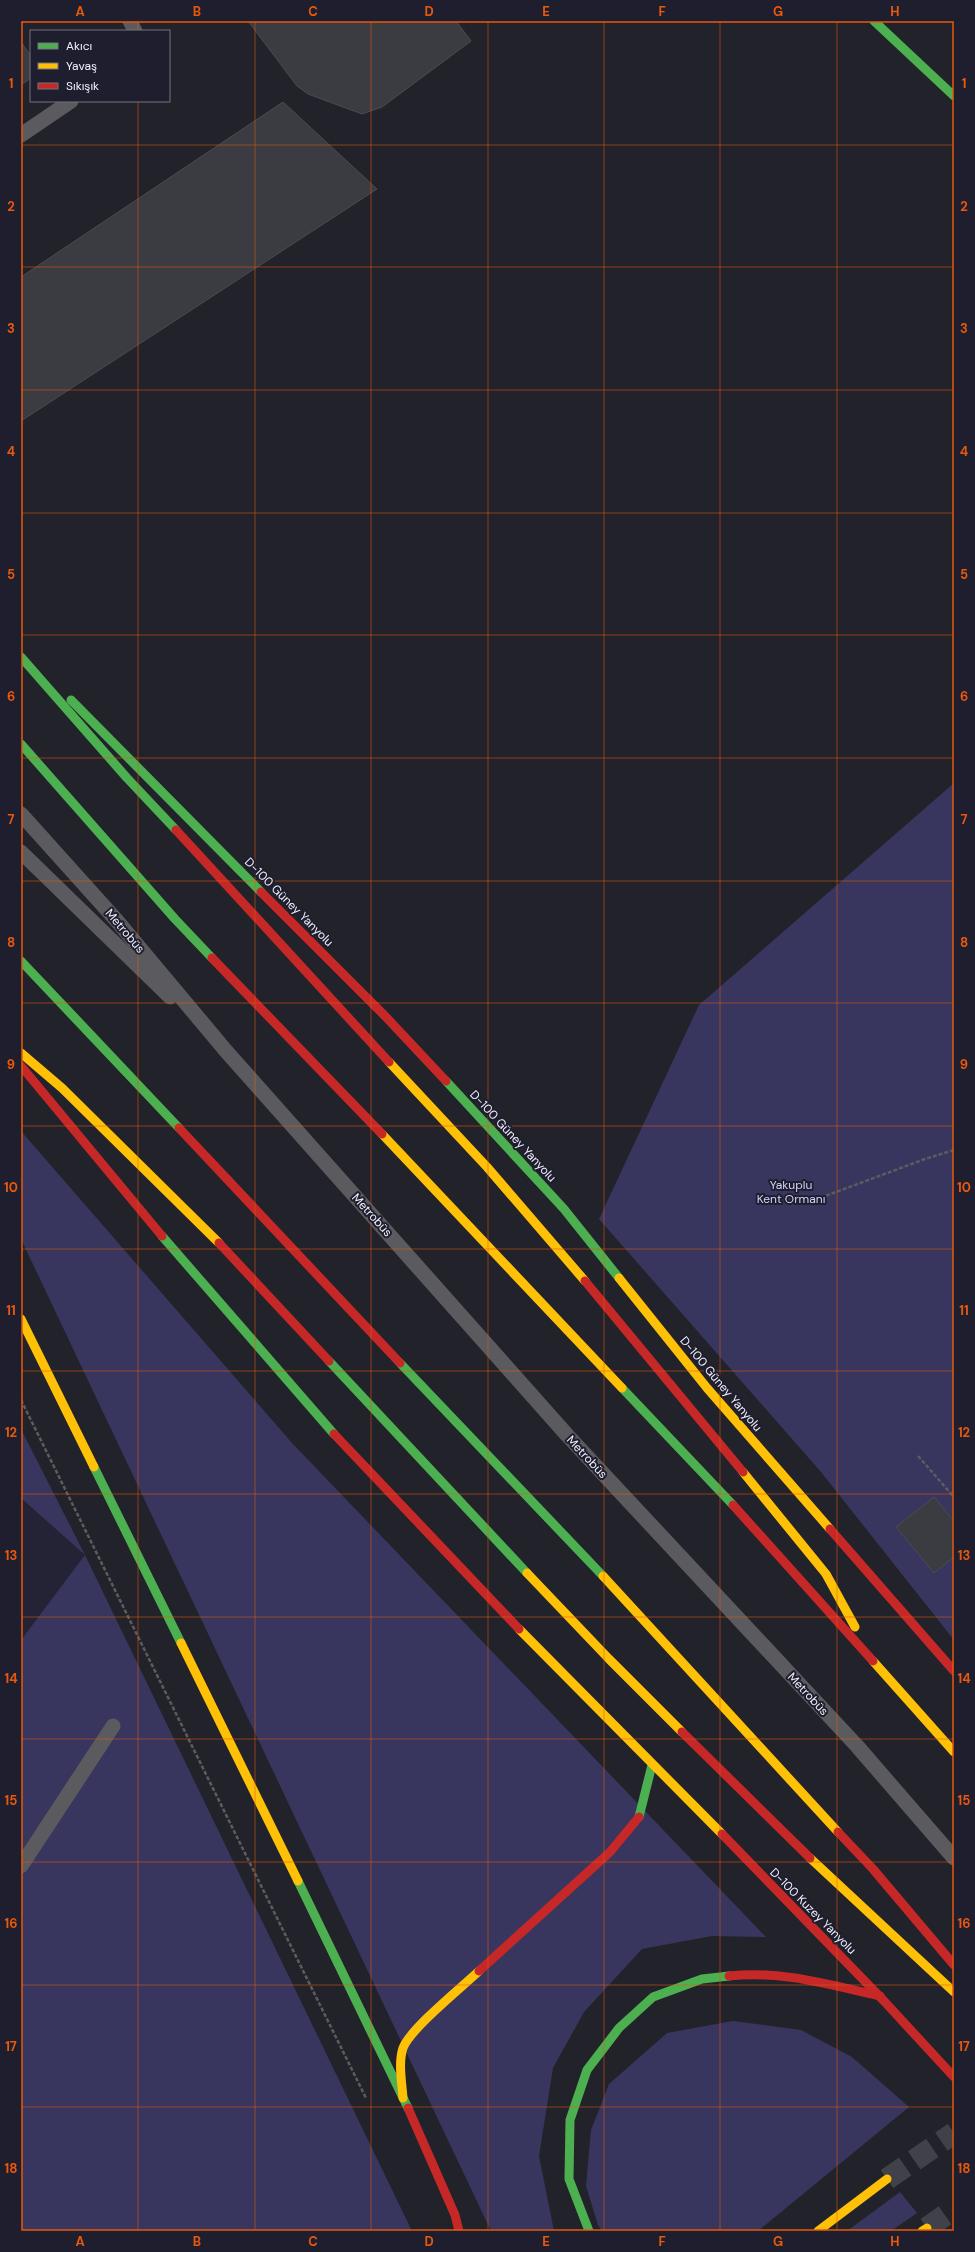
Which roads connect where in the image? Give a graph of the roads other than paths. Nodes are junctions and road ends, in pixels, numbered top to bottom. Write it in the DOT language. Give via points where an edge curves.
graph roads {
  1 [pos="130,21"];
  2 [pos="874,21"];
  3 [pos="134,30"];
  4 [pos="954,96"];
  5 [pos="70,102"];
  6 [pos="21,136"];
  7 [pos="21,647"];
  8 [pos="21,657"];
  9 [pos="21,744"];
  10 [pos="21,814"];
  11 [pos="21,852"];
  12 [pos="21,961"];
  13 [pos="226,1051"];
  14 [pos="21,1053"];
  15 [pos="21,1066"];
  16 [pos="21,1319"];
  17 [pos="935,1651"];
  18 [pos="870,1657"];
  19 [pos="954,1664"];
  20 [pos="954,1671"];
  21 [pos="113,1726"];
  22 [pos="954,1752"];
  23 [pos="652,1766"];
  24 [pos="954,1858"];
  25 [pos="21,1866"];
  26 [pos="954,1965"];
  27 [pos="954,1992"];
  28 [pos="881,1996"];
  29 [pos="954,2077"];
  30 [pos="403,2098"];
  31 [pos="887,2180"];
  32 [pos="459,2231"];
  33 [pos="589,2231"];
  34 [pos="818,2231"];
  1 -- 3 [label="lane"];
  2 -- 4 [label="main road"];
  5 -- 6 [label="lane"];
  7 -- 17 [label="main road, D-100 Güney Yanyolu" via="68,698 385,1016 564,1209 707,1388"];
  8 -- 18 [label="main road" via="127,778 216,871 375,1048 487,1167 642,1348 826,1574"];
  9 -- 18 [label="main road" via="175,920 323,1072 750,1522"];
  10 -- 13 [label="lane, Metrobüs" via="118,922"];
  11 -- 13 [label="lane, Metrobüs"];
  12 -- 26 [label="main road" via="631,1605 873,1869"];
  13 -- 24 [label="lane, Metrobüs" via="567,1435 858,1746"];
  14 -- 27 [label="main road" via="62,1088 232,1255 410,1449 609,1659 834,1882"];
  15 -- 23 [label="main road, D-100 Kuzey Yanyolu" via="262,1354 378,1482"];
  16 -- 30 [label="main road"];
  17 -- 19 [label="main road"];
  17 -- 20 [label="main road, D-100 Güney Yanyolu"];
  18 -- 22 [label="main road"];
  21 -- 25 [label="lane"];
  23 -- 28 [label="main road, D-100 Kuzey Yanyolu"];
  23 -- 30 [label="main road" via="639,1818 610,1852 418,2026 403,2048"];
  28 -- 29 [label="main road, D-100 Kuzey Yanyolu"];
  28 -- 33 [label="main road" via="784,1975 746,1974 702,1979 653,1997 619,2028 587,2070 570,2120 569,2179"];
  30 -- 32 [label="main road" via="455,2214"];
  31 -- 34 [label="main road"];
}
